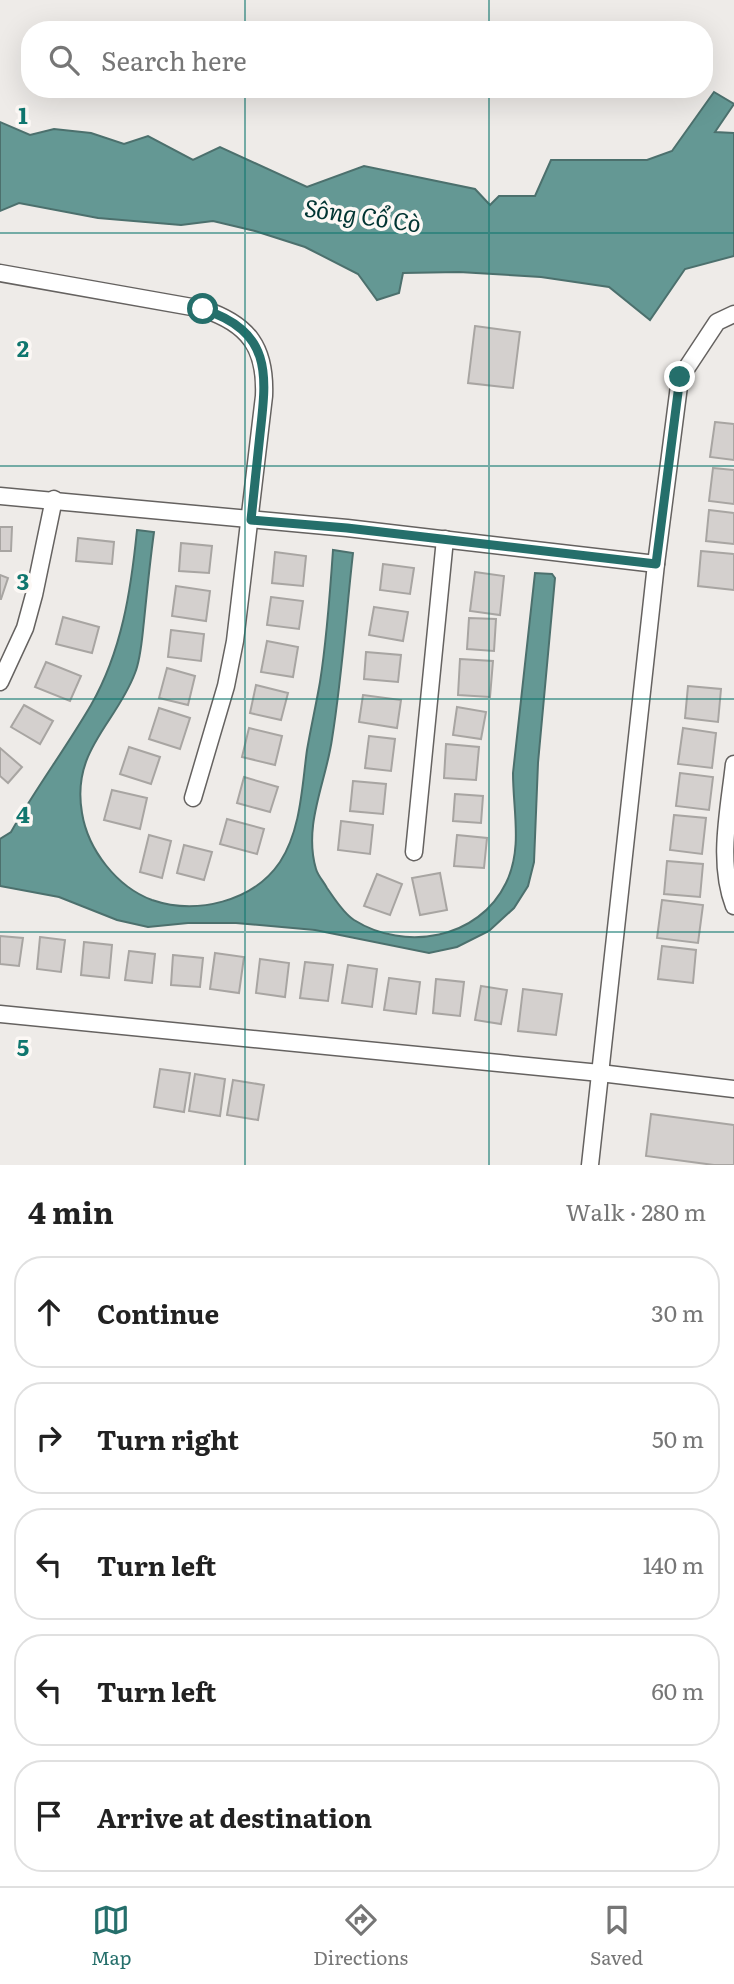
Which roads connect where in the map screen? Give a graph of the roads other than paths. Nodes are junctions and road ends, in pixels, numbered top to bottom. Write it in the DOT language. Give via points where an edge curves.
graph roads {
  1 [pos="0,273"];
  2 [pos="734,314"];
  3 [pos="0,496"];
  4 [pos="54,499"];
  5 [pos="251,520"];
  6 [pos="445,539"];
  7 [pos="656,564"];
  8 [pos="0,682"];
  9 [pos="734,764"];
  10 [pos="193,798"];
  11 [pos="414,852"];
  12 [pos="734,906"];
  13 [pos="0,1014"];
  14 [pos="600,1073"];
  15 [pos="734,1089"];
  16 [pos="590,1165"];
  1 -- 5 [label="street" via="203,309 224,316 245,332 265,371"];
  2 -- 7 [label="street" via="717,323 680,377"];
  3 -- 4 [label="street"];
  4 -- 5 [label="street"];
  4 -- 8 [label="street" via="25,628"];
  5 -- 6 [label="street"];
  5 -- 10 [label="street" via="226,686"];
  6 -- 7 [label="street"];
  6 -- 11 [label="street"];
  7 -- 14 [label="street"];
  9 -- 12 [label="street" via="724,858"];
  13 -- 14 [label="street"];
  14 -- 15 [label="street"];
  14 -- 16 [label="street"];
}
